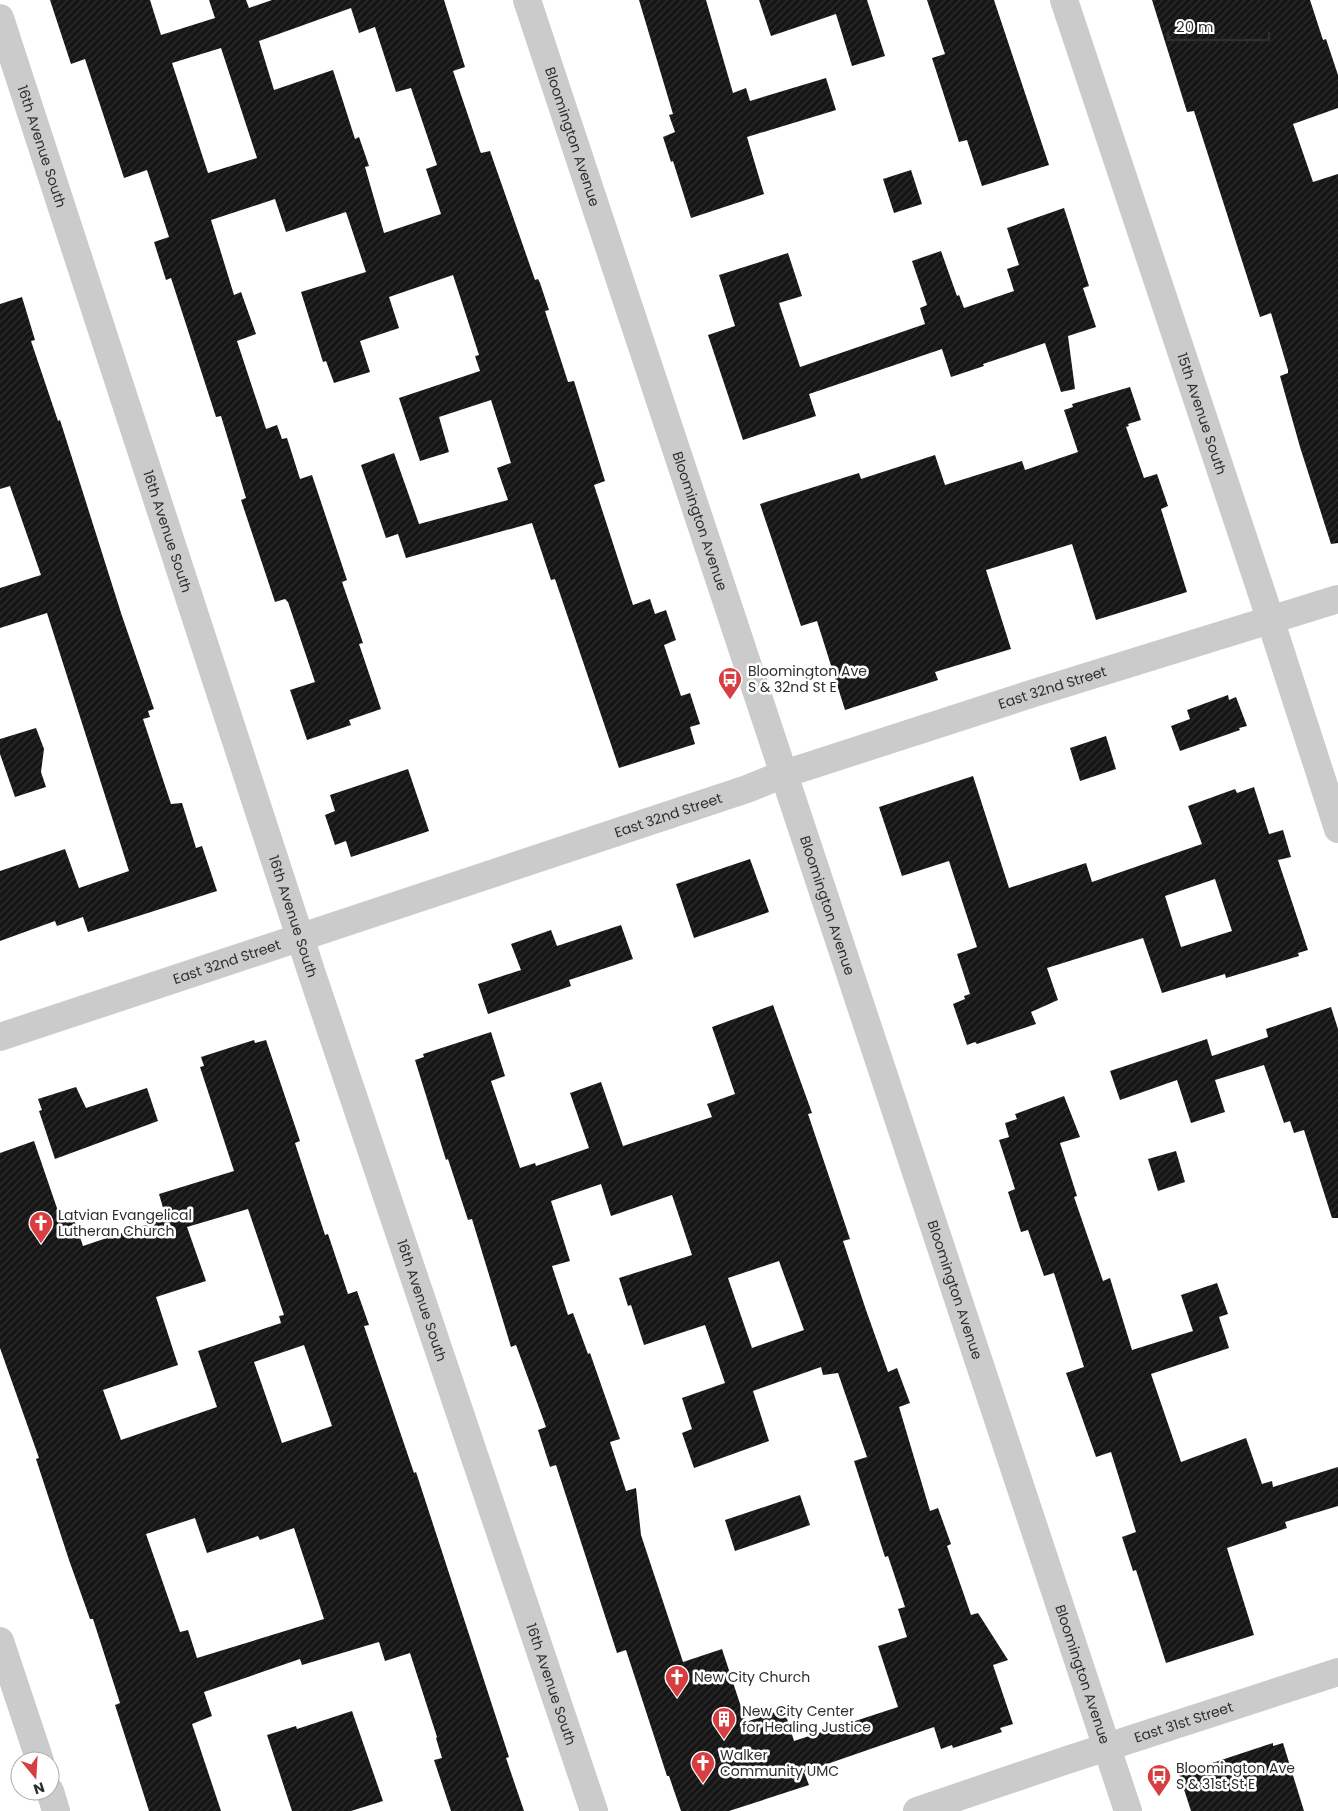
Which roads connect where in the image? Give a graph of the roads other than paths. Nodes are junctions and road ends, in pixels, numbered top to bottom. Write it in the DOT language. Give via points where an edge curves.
graph roads {
  1 [pos="527,0"];
  2 [pos="1064,0"];
  3 [pos="0,18"];
  4 [pos="1338,599"];
  5 [pos="1271,620"];
  6 [pos="784,774"];
  7 [pos="1338,829"];
  8 [pos="301,937"];
  9 [pos="0,1037"];
  10 [pos="0,1641"];
  11 [pos="1338,1672"];
  12 [pos="1107,1748"];
  13 [pos="37,1751"];
  14 [pos="594,1811"];
  15 [pos="917,1811"];
  16 [pos="1128,1811"];
  1 -- 6 [label="street, Bloomington Avenue"];
  2 -- 5 [label="street, 15th Avenue South"];
  3 -- 8 [label="street, 16th Avenue South"];
  4 -- 5 [label="street, East 32nd Street"];
  5 -- 6 [label="street, East 32nd Street"];
  5 -- 7 [label="street, 15th Avenue South"];
  6 -- 8 [label="street, East 32nd Street"];
  6 -- 12 [label="street, Bloomington Avenue"];
  8 -- 9 [label="street, East 32nd Street"];
  8 -- 14 [label="street, 16th Avenue South"];
  10 -- 13 [label="street"];
  11 -- 12 [label="street, East 31st Street"];
  12 -- 15 [label="street, East 31st Street"];
  12 -- 16 [label="street, Bloomington Avenue"];
}
